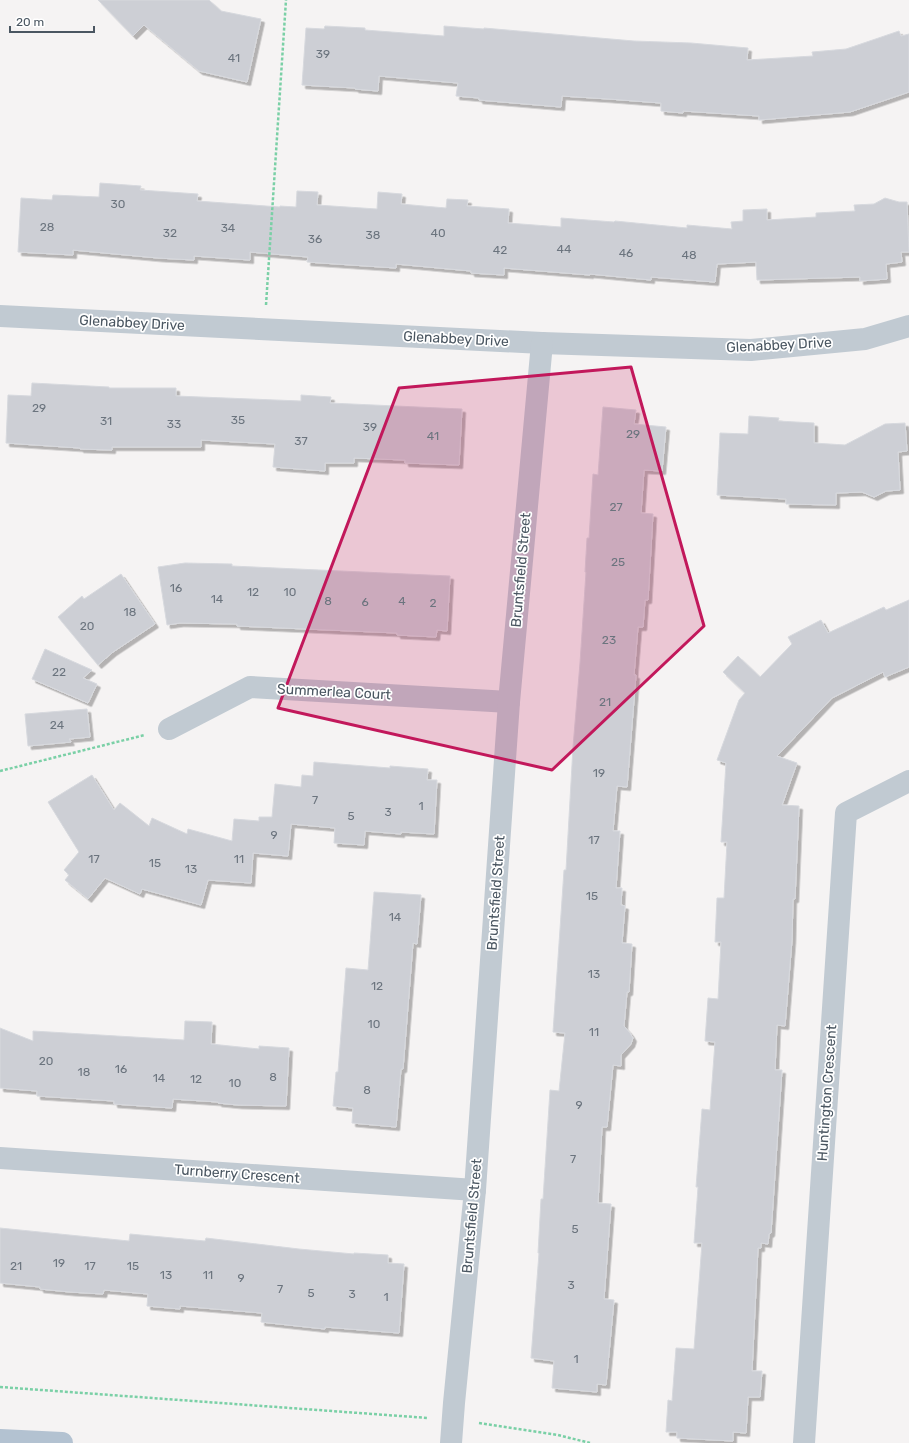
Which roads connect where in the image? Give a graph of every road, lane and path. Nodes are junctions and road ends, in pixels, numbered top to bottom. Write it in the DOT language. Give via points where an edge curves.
graph roads {
  1 [pos="286,0"];
  2 [pos="0,316"];
  3 [pos="909,326"];
  4 [pos="264,329"];
  5 [pos="542,343"];
  6 [pos="509,702"];
  7 [pos="169,729"];
  8 [pos="0,771"];
  9 [pos="909,781"];
  10 [pos="0,1158"];
  11 [pos="475,1190"];
  12 [pos="0,1387"];
  13 [pos="453,1420"];
  14 [pos="0,1440"];
  15 [pos="62,1443"];
  16 [pos="451,1443"];
  17 [pos="590,1443"];
  18 [pos="804,1443"];
  1 -- 4 [label="path"];
  2 -- 4 [label="street, Glenabbey Drive"];
  3 -- 5 [label="street, Glenabbey Drive" via="865,339 751,350"];
  4 -- 5 [label="street, Glenabbey Drive"];
  5 -- 6 [label="street, Bruntsfield Street"];
  6 -- 7 [label="street, Summerlea Court" via="250,687"];
  6 -- 11 [label="street, Bruntsfield Street"];
  7 -- 8 [label="path"];
  9 -- 18 [label="street, Huntington Crescent" via="846,813"];
  10 -- 11 [label="street, Turnberry Crescent"];
  11 -- 13 [label="street, Bruntsfield Street"];
  12 -- 13 [label="path"];
  13 -- 16 [label="street, Bruntsfield Street"];
  13 -- 17 [label="path" via="558,1435"];
  14 -- 15 [label="main road"];
}
